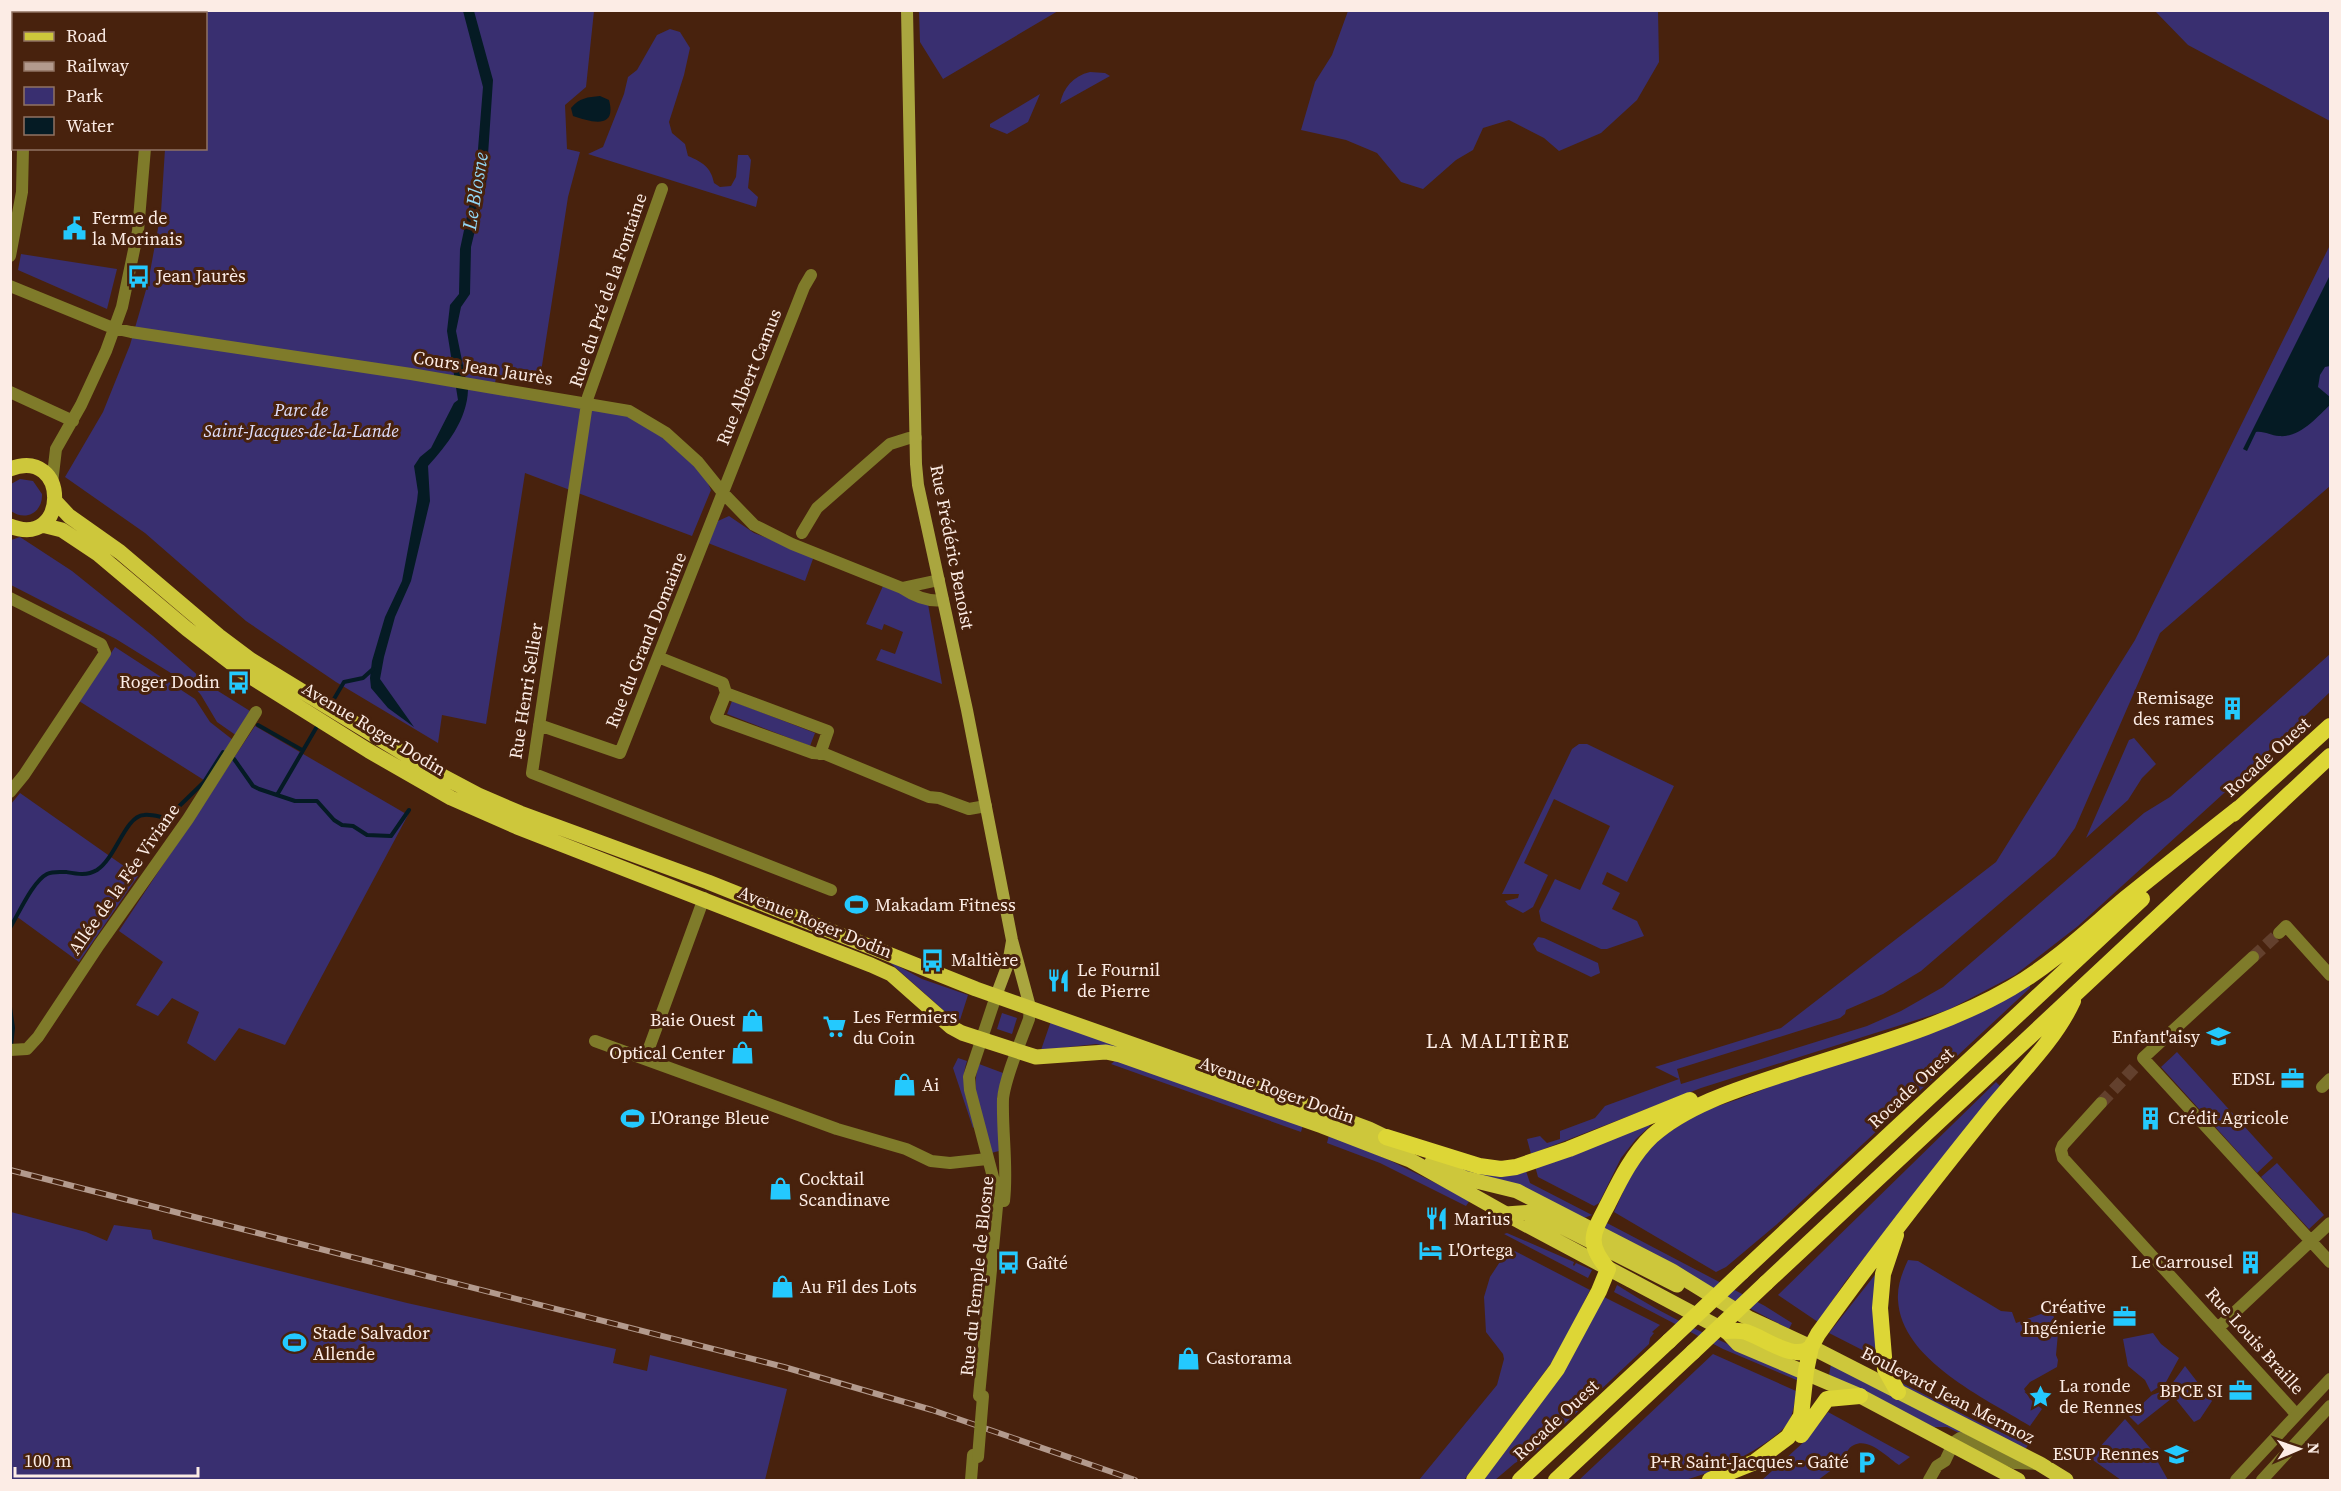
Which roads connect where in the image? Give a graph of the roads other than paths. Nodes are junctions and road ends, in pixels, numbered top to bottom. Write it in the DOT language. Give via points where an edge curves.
graph roads {
  1 [pos="907,10"];
  2 [pos="23,150"];
  3 [pos="145,150"];
  4 [pos="662,189"];
  5 [pos="10,256"];
  6 [pos="811,275"];
  7 [pos="10,286"];
  8 [pos="113,328"];
  9 [pos="10,392"];
  10 [pos="587,403"];
  11 [pos="73,421"];
  12 [pos="916,438"];
  13 [pos="56,449"];
  14 [pos="29,466"];
  15 [pos="10,469"];
  16 [pos="52,483"];
  17 [pos="723,493"];
  18 [pos="56,502"];
  19 [pos="42,525"];
  20 [pos="12,529"];
  21 [pos="802,533"];
  22 [pos="939,580"];
  23 [pos="902,588"];
  24 [pos="10,598"];
  25 [pos="943,600"];
  26 [pos="658,657"];
  27 [pos="289,692"];
  28 [pos="726,693"];
  29 [pos="256,712"];
  30 [pos="539,725"];
  31 [pos="2331,726"];
  32 [pos="373,744"];
  33 [pos="820,754"];
  34 [pos="2331,756"];
  35 [pos="10,792"];
  36 [pos="986,806"];
  37 [pos="2239,808"];
  38 [pos="831,890"];
  39 [pos="704,898"];
  40 [pos="2283,930"];
  41 [pos="1012,940"];
  42 [pos="2253,957"];
  43 [pos="2331,975"];
  44 [pos="2078,992"];
  45 [pos="996,996"];
  46 [pos="1030,1007"];
  47 [pos="981,1039"];
  48 [pos="595,1041"];
  49 [pos="14,1050"];
  50 [pos="1017,1052"];
  51 [pos="645,1059"];
  52 [pos="1734,1090"];
  53 [pos="2101,1103"];
  54 [pos="1386,1137"];
  55 [pos="987,1160"];
  56 [pos="1006,1162"];
  57 [pos="1506,1214"];
  58 [pos="1901,1220"];
  59 [pos="2331,1223"];
  60 [pos="1594,1237"];
  61 [pos="2311,1241"];
  62 [pos="1612,1262"];
  63 [pos="2331,1262"];
  64 [pos="1750,1319"];
  65 [pos="2218,1328"];
  66 [pos="1726,1331"];
  67 [pos="1811,1347"];
  68 [pos="1806,1371"];
  69 [pos="2331,1379"];
  70 [pos="1898,1392"];
  71 [pos="981,1396"];
  72 [pos="1860,1396"];
  73 [pos="2331,1406"];
  74 [pos="2296,1414"];
  75 [pos="1953,1446"];
  76 [pos="975,1456"];
  77 [pos="1756,1461"];
  78 [pos="2040,1464"];
  79 [pos="2000,1470"];
  80 [pos="971,1480"];
  81 [pos="975,1480"];
  82 [pos="1473,1480"];
  83 [pos="1520,1480"];
  84 [pos="1556,1480"];
  85 [pos="1710,1480"];
  86 [pos="1929,1480"];
  87 [pos="2018,1480"];
  88 [pos="2026,1480"];
  89 [pos="2066,1480"];
  90 [pos="2236,1480"];
  91 [pos="2262,1480"];
  1 -- 12 [label="main road, Rue Frédéric Benoist"];
  2 -- 5 [label="street" via="22,192"];
  3 -- 8 [label="street" via="134,256"];
  4 -- 10 [label="street, Rue du Pré de la Fontaine"];
  6 -- 17 [label="street, Rue Albert Camus"];
  7 -- 8 [label="street, Cours Jean Jaurès"];
  8 -- 10 [label="street, Cours Jean Jaurès"];
  8 -- 11 [label="street"];
  9 -- 11 [label="street"];
  10 -- 17 [label="street, Cours Jean Jaurès" via="628,411 666,433 698,462"];
  10 -- 30 [label="street, Rue Henri Sellier"];
  11 -- 13 [label="street"];
  12 -- 21 [label="street" via="890,444 816,508"];
  12 -- 22 [label="main road, Rue Frédéric Benoist" via="918,485"];
  13 -- 14 [label="street"];
  13 -- 16 [label="street"];
  14 -- 15 [label="main road"];
  14 -- 16 [label="main road" via="43,472"];
  16 -- 18 [label="main road"];
  17 -- 23 [label="street, Cours Jean Jaurès" via="754,525 774,536"];
  17 -- 26 [label="street, Rue du Grand Domaine"];
  18 -- 19 [label="main road"];
  18 -- 27 [label="main road, Avenue Roger Dodin"];
  19 -- 20 [label="main road"];
  19 -- 27 [label="main road, Avenue Roger Dodin" via="77,539 213,650"];
  22 -- 23 [label="street"];
  22 -- 25 [label="main road, Rue Frédéric Benoist"];
  23 -- 25 [label="street, Cours Jean Jaurès" via="930,600"];
  24 -- 35 [label="street" via="104,647 104,657"];
  25 -- 36 [label="main road, Rue Frédéric Benoist"];
  26 -- 28 [label="street" via="723,683"];
  26 -- 30 [label="street, Rue du Grand Domaine" via="621,753"];
  27 -- 32 [label="main road, Avenue Roger Dodin"];
  28 -- 33 [label="street" via="828,731"];
  28 -- 33 [label="street" via="716,718"];
  29 -- 49 [label="street, Allée de la Fée Viviane" via="188,819 38,1037 27,1049"];
  30 -- 38 [label="street, Rue Henri Sellier" via="532,773"];
  31 -- 37 [label="highway, Rocade Ouest"];
  32 -- 39 [label="main road, Avenue Roger Dodin" via="423,783 473,809"];
  32 -- 45 [label="main road, Avenue Roger Dodin" via="520,813 708,882"];
  33 -- 36 [label="street" via="929,797 969,809"];
  34 -- 44 [label="highway"];
  36 -- 41 [label="main road, Rue Frédéric Benoist"];
  37 -- 52 [label="highway" via="2013,987 1919,1030"];
  37 -- 83 [label="highway, Rocade Ouest, bridge"];
  39 -- 47 [label="main road, Avenue Roger Dodin" via="891,974 951,1027"];
  39 -- 51 [label="street"];
  40 -- 43 [label="street"];
  41 -- 45 [label="main road, Rue Frédéric Benoist"];
  41 -- 46 [label="main road, Rue Frédéric Benoist"];
  42 -- 61 [label="street" via="2140,1061"];
  44 -- 58 [label="highway" via="2063,1023"];
  44 -- 84 [label="highway, bridge"];
  45 -- 46 [label="main road, Avenue Roger Dodin"];
  45 -- 47 [label="street, Rue du Temple de Blosne"];
  46 -- 50 [label="street, Rue du Temple de Blosne"];
  46 -- 54 [label="main road, Avenue Roger Dodin"];
  47 -- 50 [label="main road, Avenue Roger Dodin"];
  47 -- 55 [label="street, Rue du Temple de Blosne" via="969,1077"];
  48 -- 51 [label="street, Rue du Temple de Blosne"];
  50 -- 56 [label="street, Rue du Temple de Blosne" via="1003,1096"];
  50 -- 57 [label="main road, Avenue Roger Dodin" via="1036,1057 1106,1052 1119,1055 1410,1160"];
  51 -- 55 [label="street, Rue du Temple de Blosne" via="932,1161"];
  52 -- 54 [label="highway" via="1721,1089 1701,1096 1516,1167 1479,1166"];
  52 -- 60 [label="highway" via="1691,1110 1653,1136 1629,1164"];
  53 -- 65 [label="street, Rue Louis Braille" via="2063,1145 2063,1158"];
  54 -- 60 [label="main road, Avenue Roger Dodin" via="1464,1178 1517,1191"];
  55 -- 56 [label="street"];
  55 -- 71 [label="street, Rue du Temple de Blosne" via="998,1196"];
  56 -- 71 [label="street, Rue du Temple de Blosne"];
  57 -- 60 [label="main road" via="1533,1212"];
  57 -- 62 [label="main road, Avenue Roger Dodin"];
  58 -- 67 [label="highway"];
  58 -- 70 [label="highway" via="1883,1274 1880,1308 1885,1369"];
  59 -- 61 [label="street"];
  60 -- 62 [label="highway" via="1598,1257"];
  60 -- 64 [label="main road" via="1672,1271"];
  61 -- 63 [label="street"];
  61 -- 65 [label="street"];
  62 -- 64 [label="main road"];
  62 -- 66 [label="main road"];
  62 -- 82 [label="highway" via="1557,1370"];
  64 -- 67 [label="main road, Boulevard Jean Mermoz"];
  65 -- 74 [label="street, Rue Louis Braille"];
  66 -- 67 [label="highway" via="1744,1331 1798,1353"];
  66 -- 68 [label="main road" via="1738,1344"];
  67 -- 68 [label="highway"];
  67 -- 70 [label="main road, Boulevard Jean Mermoz"];
  68 -- 72 [label="main road"];
  68 -- 77 [label="highway" via="1801,1416 1788,1437"];
  69 -- 74 [label="street"];
  70 -- 78 [label="main road, Boulevard Jean Mermoz"];
  71 -- 76 [label="street, Rue du Temple de Blosne, bridge"];
  72 -- 75 [label="main road"];
  72 -- 77 [label="highway" via="1827,1399 1795,1442"];
  73 -- 91 [label="street"];
  74 -- 90 [label="street"];
  75 -- 78 [label="street" via="1956,1440 1965,1439 2015,1463"];
  75 -- 79 [label="main road"];
  75 -- 86 [label="street"];
  76 -- 80 [label="street, Rue du Temple de Blosne"];
  76 -- 81 [label="street, Rue du Temple de Blosne"];
  77 -- 85 [label="highway"];
  78 -- 89 [label="main road, Boulevard Jean Mermoz"];
  79 -- 87 [label="main road"];
  79 -- 88 [label="main road"];
}
